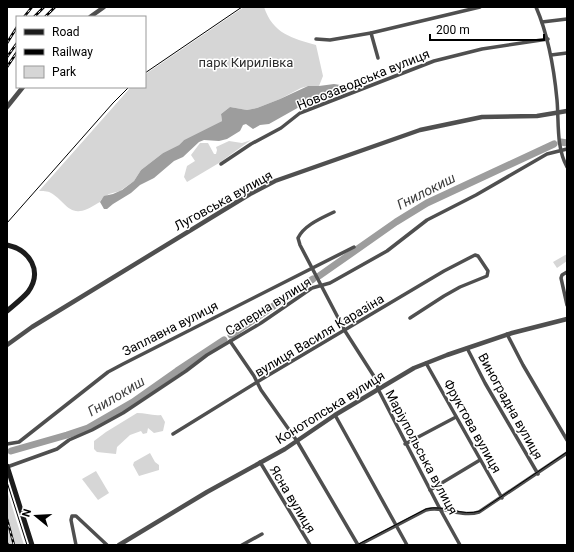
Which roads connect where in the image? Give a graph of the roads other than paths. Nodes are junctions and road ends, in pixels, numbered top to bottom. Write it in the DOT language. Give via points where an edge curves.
graph roads {
  1 [pos="104,7"];
  2 [pos="480,7"];
  3 [pos="536,7"];
  4 [pos="91,16"];
  5 [pos="567,20"];
  6 [pos="542,22"];
  7 [pos="371,33"];
  8 [pos="316,39"];
  9 [pos="548,39"];
  10 [pos="567,52"];
  11 [pos="551,54"];
  12 [pos="378,58"];
  13 [pos="22,88"];
  14 [pos="7,107"];
  15 [pos="567,111"];
  16 [pos="557,112"];
  17 [pos="567,149"];
  18 [pos="560,150"];
  19 [pos="220,164"];
  20 [pos="567,167"];
  21 [pos="334,212"];
  22 [pos="7,245"];
  23 [pos="354,247"];
  24 [pos="313,268"];
  25 [pos="567,272"];
  26 [pos="321,286"];
  27 [pos="567,304"];
  28 [pos="7,311"];
  29 [pos="410,318"];
  30 [pos="567,319"];
  31 [pos="345,331"];
  32 [pos="508,334"];
  33 [pos="230,341"];
  34 [pos="7,345"];
  35 [pos="467,348"];
  36 [pos="426,363"];
  37 [pos="257,383"];
  38 [pos="378,389"];
  39 [pos="335,415"];
  40 [pos="456,417"];
  41 [pos="173,434"];
  42 [pos="567,440"];
  43 [pos="297,441"];
  44 [pos="7,444"];
  45 [pos="405,444"];
  46 [pos="567,452"];
  47 [pos="480,460"];
  48 [pos="260,462"];
  49 [pos="7,466"];
  50 [pos="537,473"];
  51 [pos="430,490"];
  52 [pos="501,498"];
  53 [pos="440,509"];
  54 [pos="396,525"];
  55 [pos="262,534"];
  56 [pos="32,545"];
  57 [pos="76,545"];
  58 [pos="107,545"];
  59 [pos="119,545"];
  60 [pos="242,545"];
  61 [pos="310,545"];
  62 [pos="359,545"];
  63 [pos="407,545"];
  64 [pos="460,545"];
  1 -- 4 [label="street"];
  2 -- 7 [label="street"];
  3 -- 6 [label="street"];
  5 -- 6 [label="street"];
  6 -- 9 [label="street"];
  7 -- 8 [label="street" via="330,40"];
  7 -- 12 [label="street"];
  9 -- 11 [label="street"];
  9 -- 19 [label="street, Новозаводська вулиця" via="482,49 428,63 300,113 281,128"];
  10 -- 11 [label="street"];
  11 -- 16 [label="street"];
  13 -- 14 [label="street"];
  15 -- 16 [label="street, Луговська вулиця"];
  16 -- 18 [label="street"];
  16 -- 34 [label="street, Луговська вулиця" via="537,116 482,117 420,130 276,181 123,271"];
  17 -- 18 [label="street, Саперна вулиця"];
  18 -- 20 [label="street"];
  18 -- 26 [label="street, Саперна вулиця" via="547,154 427,220 387,252"];
  21 -- 24 [label="street, Маріупольська вулиця" via="314,222 298,238"];
  22 -- 28 [label="main road" via="21,250 28,256 33,265 34,275 27,292"];
  23 -- 24 [label="street, Заплавна вулиця"];
  24 -- 26 [label="street, Маріупольська вулиця"];
  24 -- 44 [label="street, Заплавна вулиця" via="108,372 19,442"];
  25 -- 27 [label="street" via="561,278"];
  26 -- 31 [label="street, Маріупольська вулиця"];
  26 -- 33 [label="street, Саперна вулиця" via="312,288"];
  29 -- 31 [label="street, вулиця Василя Каразіна" via="460,287 487,276 488,271 479,257 476,255 444,271"];
  30 -- 32 [label="street, Конотопська вулиця"];
  31 -- 37 [label="street, вулиця Василя Каразіна"];
  31 -- 38 [label="street, Маріупольська вулиця" via="377,381"];
  32 -- 35 [label="street, Конотопська вулиця"];
  32 -- 42 [label="street"];
  33 -- 37 [label="street"];
  33 -- 49 [label="street, Саперна вулиця" via="123,413 69,440 57,449"];
  35 -- 36 [label="street, Конотопська вулиця"];
  35 -- 50 [label="street, Виноградна вулиця"];
  36 -- 38 [label="street, Конотопська вулиця"];
  36 -- 40 [label="street, Фруктова вулиця"];
  37 -- 41 [label="street, вулиця Василя Каразіна"];
  37 -- 43 [label="street"];
  38 -- 39 [label="street, Конотопська вулиця"];
  38 -- 45 [label="street, Маріупольська вулиця"];
  39 -- 43 [label="street, Конотопська вулиця"];
  39 -- 54 [label="street"];
  40 -- 45 [label="street"];
  40 -- 47 [label="street, Фруктова вулиця"];
  43 -- 48 [label="street, Конотопська вулиця"];
  43 -- 62 [label="street"];
  45 -- 51 [label="street, Маріупольська вулиця"];
  46 -- 50 [label="street"];
  47 -- 51 [label="street"];
  47 -- 52 [label="street, Фруктова вулиця"];
  48 -- 59 [label="street, Конотопська вулиця"];
  48 -- 61 [label="street, Ясна вулиця"];
  49 -- 56 [label="main road"];
  50 -- 52 [label="street"];
  51 -- 53 [label="street, Маріупольська вулиця"];
  52 -- 53 [label="street" via="474,514"];
  53 -- 54 [label="street" via="426,510"];
  53 -- 64 [label="street, Маріупольська вулиця"];
  54 -- 62 [label="street"];
  54 -- 63 [label="street"];
  55 -- 60 [label="street"];
  57 -- 58 [label="street" via="72,516 76,516"];
}
